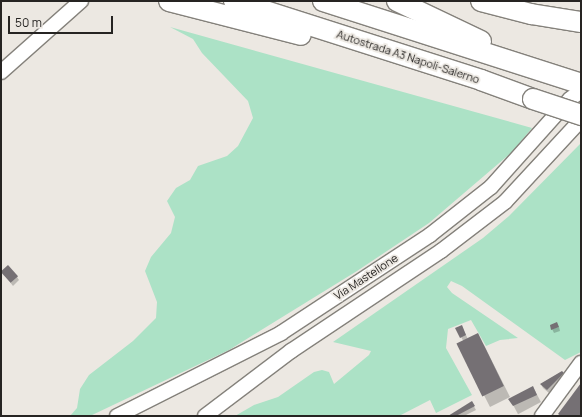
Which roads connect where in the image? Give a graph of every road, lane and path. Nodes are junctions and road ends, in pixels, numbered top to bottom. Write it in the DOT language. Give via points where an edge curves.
graph roads {
  1 [pos="81,1"];
  2 [pos="169,1"];
  3 [pos="234,1"];
  4 [pos="323,1"];
  5 [pos="397,1"];
  6 [pos="481,1"];
  7 [pos="581,22"];
  8 [pos="378,48"];
  9 [pos="1,72"];
  10 [pos="550,74"];
  11 [pos="581,84"];
  12 [pos="581,91"];
  13 [pos="581,115"];
  14 [pos="581,120"];
  15 [pos="281,333"];
  16 [pos="291,350"];
  17 [pos="581,363"];
  18 [pos="117,416"];
  19 [pos="206,416"];
  20 [pos="542,416"];
  1 -- 9 [label="street"];
  2 -- 8 [label="highway" via="293,34"];
  3 -- 8 [label="highway, Autostrada A3 Napoli-Salerno"];
  4 -- 10 [label="highway"];
  5 -- 10 [label="highway"];
  6 -- 7 [label="highway" via="531,14"];
  8 -- 13 [label="highway, Autostrada A3 Napoli-Salerno, bridge"];
  10 -- 11 [label="highway"];
  12 -- 15 [label="street, Via Mastellone" via="570,99 491,187 430,235"];
  14 -- 16 [label="street, Via Mastellone" via="505,202 441,251"];
  15 -- 16 [label="street" via="291,338"];
  15 -- 18 [label="street, Via Mastellone"];
  16 -- 19 [label="street, Via Mastellone"];
  17 -- 20 [label="street"];
}
